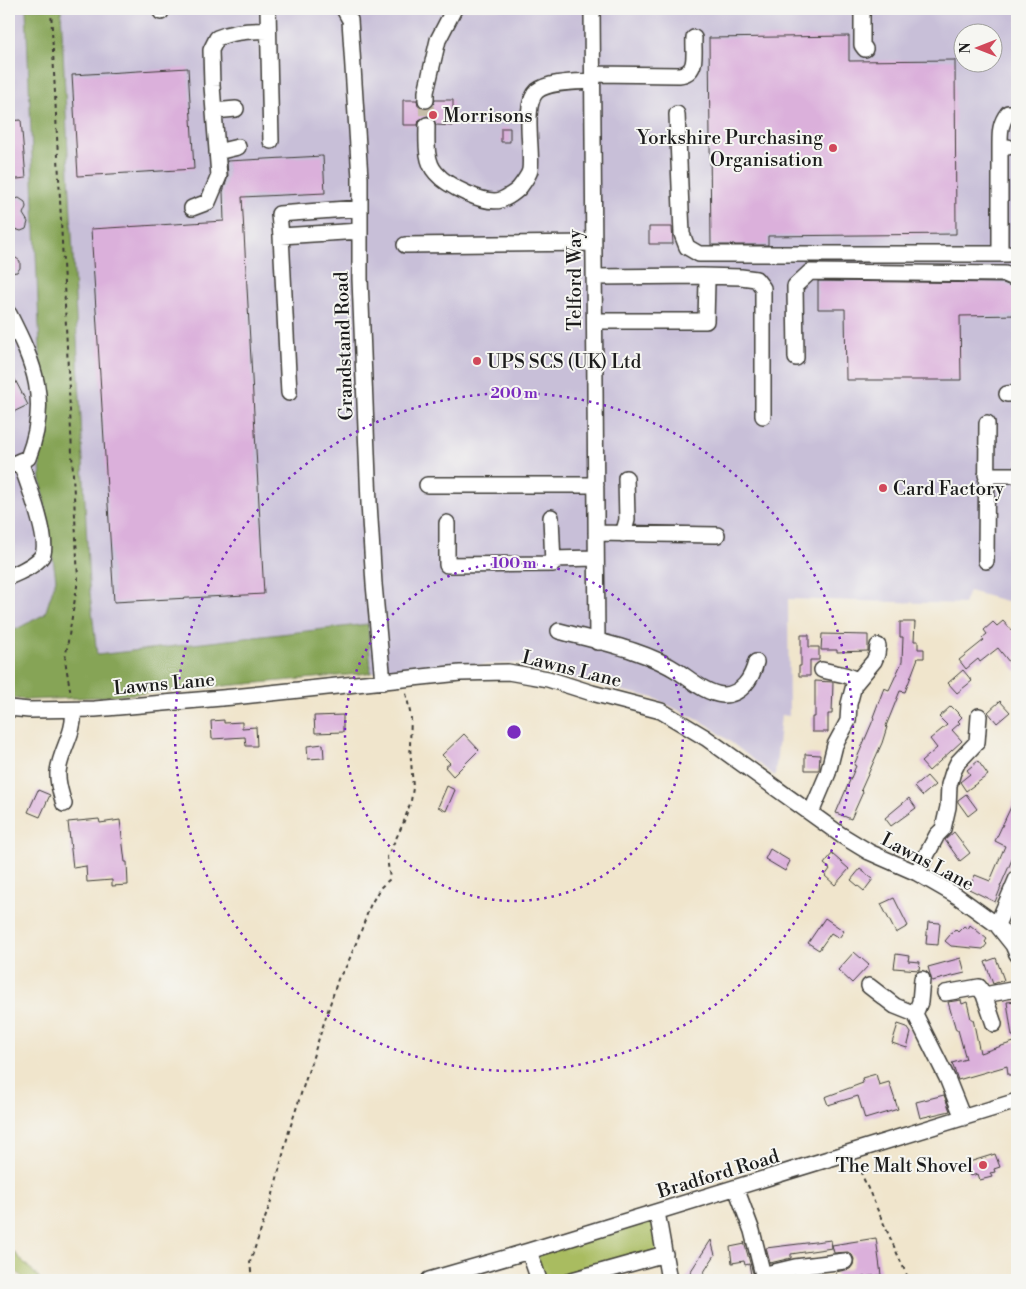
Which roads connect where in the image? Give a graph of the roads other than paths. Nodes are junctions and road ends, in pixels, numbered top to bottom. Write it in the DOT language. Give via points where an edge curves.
graph roads {
  1 [pos="268,9"];
  2 [pos="344,9"];
  3 [pos="454,9"];
  4 [pos="592,9"];
  5 [pos="862,9"];
  6 [pos="268,31"];
  7 [pos="694,38"];
  8 [pos="865,50"];
  9 [pos="593,77"];
  10 [pos="426,100"];
  11 [pos="236,109"];
  12 [pos="214,111"];
  13 [pos="1017,113"];
  14 [pos="677,114"];
  15 [pos="427,125"];
  16 [pos="271,141"];
  17 [pos="238,146"];
  18 [pos="217,152"];
  19 [pos="192,208"];
  20 [pos="360,208"];
  21 [pos="360,231"];
  22 [pos="280,236"];
  23 [pos="594,243"];
  24 [pos="405,245"];
  25 [pos="702,276"];
  26 [pos="594,277"];
  27 [pos="1017,278"];
  28 [pos="9,314"];
  29 [pos="595,321"];
  30 [pos="796,358"];
  31 [pos="289,393"];
  32 [pos="763,416"];
  33 [pos="986,423"];
  34 [pos="14,463"];
  35 [pos="986,475"];
  36 [pos="1017,475"];
  37 [pos="626,478"];
  38 [pos="428,485"];
  39 [pos="596,485"];
  40 [pos="551,517"];
  41 [pos="447,523"];
  42 [pos="596,533"];
  43 [pos="623,534"];
  44 [pos="717,535"];
  45 [pos="596,558"];
  46 [pos="552,559"];
  47 [pos="986,562"];
  48 [pos="9,577"];
  49 [pos="559,631"];
  50 [pos="597,642"];
  51 [pos="878,646"];
  52 [pos="756,662"];
  53 [pos="822,670"];
  54 [pos="857,680"];
  55 [pos="390,681"];
  56 [pos="9,708"];
  57 [pos="73,710"];
  58 [pos="979,716"];
  59 [pos="64,804"];
  60 [pos="811,813"];
  61 [pos="917,873"];
  62 [pos="1017,878"];
  63 [pos="998,925"];
  64 [pos="1017,954"];
  65 [pos="922,979"];
  66 [pos="869,986"];
  67 [pos="1017,989"];
  68 [pos="981,991"];
  69 [pos="945,993"];
  70 [pos="915,1014"];
  71 [pos="994,1024"];
  72 [pos="1017,1101"];
  73 [pos="963,1118"];
  74 [pos="736,1188"];
  75 [pos="657,1212"];
  76 [pos="529,1252"];
  77 [pos="665,1254"];
  78 [pos="845,1261"];
  79 [pos="429,1280"];
  80 [pos="540,1280"];
  81 [pos="572,1280"];
  82 [pos="669,1280"];
  1 -- 6 [label="street"];
  2 -- 20 [label="street, Grandstand Road" via="350,20"];
  3 -- 10 [label="street" via="438,40"];
  4 -- 9 [label="street, Telford Way"];
  5 -- 8 [label="street" via="862,45"];
  6 -- 12 [label="street" via="229,33 217,38 211,50"];
  6 -- 16 [label="street"];
  7 -- 9 [label="street" via="693,64 689,73"];
  9 -- 15 [label="street" via="537,91 529,116 530,172 520,188 502,200 484,200 451,185 435,173 427,156"];
  9 -- 23 [label="street, Telford Way"];
  11 -- 12 [label="street"];
  12 -- 18 [label="street"];
  13 -- 14 [label="street" via="1008,114 1000,128 1004,146 1004,254 699,254 687,247 682,234"];
  17 -- 18 [label="street"];
  18 -- 19 [label="street" via="219,176 214,190 208,202"];
  20 -- 21 [label="street, Grandstand Road"];
  20 -- 22 [label="street" via="279,214"];
  21 -- 22 [label="street"];
  21 -- 55 [label="street, Grandstand Road" via="374,584"];
  22 -- 31 [label="street"];
  23 -- 24 [label="street"];
  23 -- 26 [label="street, Telford Way"];
  25 -- 26 [label="street"];
  25 -- 29 [label="street" via="707,281 706,321"];
  25 -- 32 [label="street" via="756,279 763,288"];
  26 -- 29 [label="street, Telford Way"];
  27 -- 30 [label="street" via="1005,274 810,272 795,286"];
  28 -- 34 [label="street" via="32,363 39,396 36,434 28,458"];
  29 -- 39 [label="street, Telford Way"];
  33 -- 35 [label="street"];
  34 -- 48 [label="street" via="36,508 44,546 42,555 34,564"];
  35 -- 36 [label="street"];
  35 -- 47 [label="street"];
  37 -- 43 [label="street" via="627,520"];
  38 -- 39 [label="street"];
  39 -- 42 [label="street, Telford Way"];
  40 -- 46 [label="street"];
  41 -- 46 [label="street" via="447,565 552,564"];
  42 -- 43 [label="street"];
  42 -- 45 [label="street, Telford Way"];
  43 -- 44 [label="street"];
  45 -- 46 [label="street"];
  45 -- 50 [label="street, Telford Way"];
  49 -- 50 [label="street"];
  50 -- 52 [label="street" via="657,659 713,693 733,693 741,688 753,673"];
  51 -- 54 [label="street" via="874,661"];
  53 -- 54 [label="street"];
  54 -- 60 [label="street" via="850,694 848,721"];
  55 -- 57 [label="street, Lawns Lane"];
  55 -- 60 [label="street, Lawns Lane" via="460,673 508,672 661,711 706,738"];
  56 -- 57 [label="street, Lawns Lane"];
  57 -- 59 [label="street" via="71,733 58,773"];
  58 -- 61 [label="street" via="984,745 958,762 949,785 943,829"];
  60 -- 61 [label="street, Lawns Lane" via="869,852"];
  61 -- 63 [label="street, Lawns Lane"];
  62 -- 63 [label="street"];
  63 -- 64 [label="street, Lawns Lane"];
  65 -- 70 [label="street"];
  66 -- 70 [label="street" via="895,1006"];
  67 -- 68 [label="street"];
  68 -- 69 [label="street"];
  68 -- 71 [label="street"];
  70 -- 73 [label="street"];
  72 -- 73 [label="street, Bradford Road"];
  73 -- 74 [label="street, Bradford Road"];
  74 -- 75 [label="street, Bradford Road"];
  74 -- 78 [label="street" via="762,1271 766,1274"];
  75 -- 76 [label="street, Bradford Road"];
  75 -- 77 [label="street"];
  76 -- 79 [label="street, Bradford Road"];
  76 -- 80 [label="street"];
  77 -- 81 [label="street"];
  77 -- 82 [label="street"];
}
